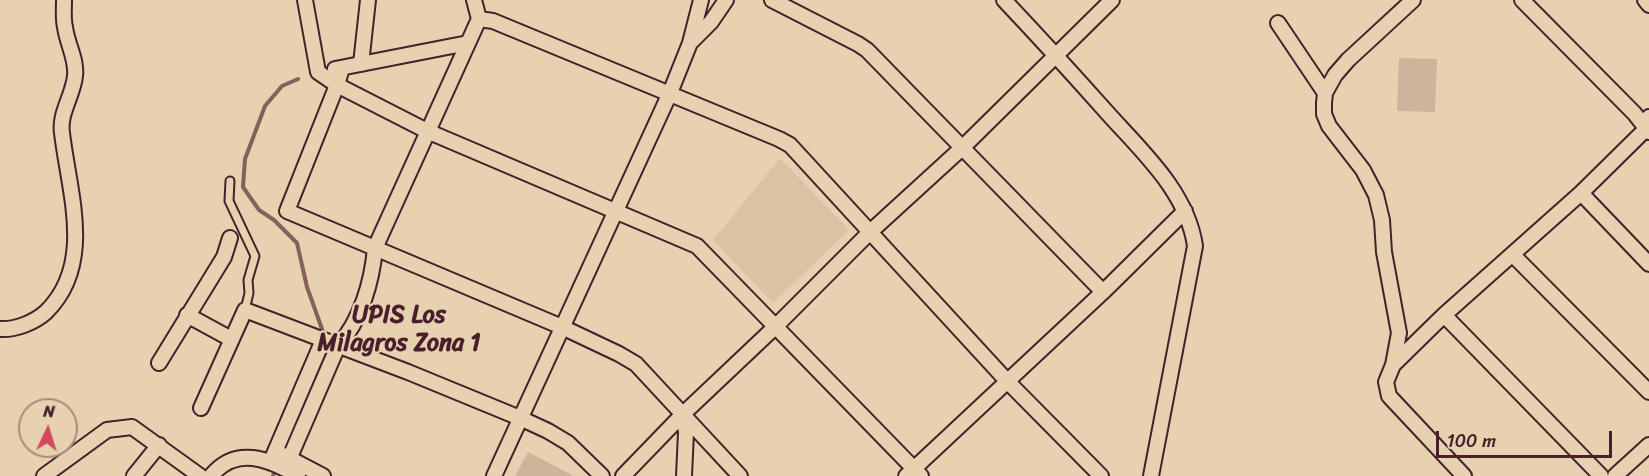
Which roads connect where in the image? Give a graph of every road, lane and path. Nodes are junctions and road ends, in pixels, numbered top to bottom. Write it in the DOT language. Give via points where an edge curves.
graph roads {
  1 [pos="64,0"];
  2 [pos="305,0"];
  3 [pos="368,0"];
  4 [pos="700,0"];
  5 [pos="726,0"];
  6 [pos="772,0"];
  7 [pos="1004,0"];
  8 [pos="1112,0"];
  9 [pos="1522,0"];
  10 [pos="1645,0"];
  11 [pos="472,1"];
  12 [pos="1403,3"];
  13 [pos="1649,4"];
  14 [pos="479,19"];
  15 [pos="1278,23"];
  16 [pos="468,43"];
  17 [pos="690,43"];
  18 [pos="1056,55"];
  19 [pos="361,64"];
  20 [pos="342,68"];
  21 [pos="318,72"];
  22 [pos="337,85"];
  23 [pos="669,93"];
  24 [pos="1325,93"];
  25 [pos="1648,126"];
  26 [pos="428,131"];
  27 [pos="962,148"];
  28 [pos="230,181"];
  29 [pos="1581,193"];
  30 [pos="1185,211"];
  31 [pos="616,212"];
  32 [pos="869,233"];
  33 [pos="230,238"];
  34 [pos="375,248"];
  35 [pos="1513,255"];
  36 [pos="1649,264"];
  37 [pos="1103,292"];
  38 [pos="244,310"];
  39 [pos="187,315"];
  40 [pos="1444,315"];
  41 [pos="562,327"];
  42 [pos="775,327"];
  43 [pos="0,328"];
  44 [pos="231,339"];
  45 [pos="323,340"];
  46 [pos="339,346"];
  47 [pos="159,363"];
  48 [pos="1393,365"];
  49 [pos="1007,381"];
  50 [pos="1649,392"];
  51 [pos="201,408"];
  52 [pos="682,415"];
  53 [pos="520,418"];
  54 [pos="159,445"];
  55 [pos="1649,445"];
  56 [pos="273,457"];
  57 [pos="290,458"];
  58 [pos="913,474"];
  59 [pos="44,476"];
  60 [pos="134,476"];
  61 [pos="200,476"];
  62 [pos="211,476"];
  63 [pos="298,476"];
  64 [pos="323,476"];
  65 [pos="494,476"];
  66 [pos="602,476"];
  67 [pos="623,476"];
  68 [pos="684,476"];
  69 [pos="740,476"];
  70 [pos="1101,476"];
  71 [pos="1151,476"];
  72 [pos="1464,476"];
  73 [pos="1601,476"];
  74 [pos="1615,476"];
  1 -- 43 [label="street" via="65,28 76,74 61,131 71,181 76,241 73,267 51,306 37,321"];
  2 -- 21 [label="street"];
  3 -- 19 [label="street"];
  4 -- 17 [label="street"];
  5 -- 17 [label="street"];
  6 -- 27 [label="street" via="867,50"];
  7 -- 18 [label="street"];
  8 -- 18 [label="street"];
  9 -- 25 [label="street"];
  10 -- 13 [label="street"];
  11 -- 14 [label="street"];
  12 -- 24 [label="street" via="1335,75"];
  14 -- 16 [label="street"];
  14 -- 23 [label="street" via="493,21"];
  15 -- 24 [label="street"];
  16 -- 19 [label="street"];
  16 -- 26 [label="street"];
  17 -- 23 [label="street"];
  18 -- 27 [label="street"];
  18 -- 30 [label="street" via="1161,173"];
  19 -- 20 [label="street"];
  20 -- 21 [label="street"];
  20 -- 22 [label="street"];
  21 -- 22 [label="street"];
  22 -- 26 [label="street"];
  22 -- 34 [label="street" via="287,211"];
  23 -- 31 [label="street"];
  23 -- 32 [label="street" via="790,145"];
  24 -- 48 [label="street" via="1324,114 1329,126 1363,170 1378,203 1399,333"];
  25 -- 29 [label="street"];
  26 -- 31 [label="street"];
  26 -- 34 [label="street"];
  27 -- 32 [label="street"];
  27 -- 37 [label="street"];
  28 -- 38 [label="lane" via="229,201 255,256"];
  29 -- 35 [label="street"];
  29 -- 36 [label="street"];
  30 -- 37 [label="street"];
  30 -- 71 [label="street" via="1195,246"];
  31 -- 41 [label="street"];
  31 -- 42 [label="street" via="697,246"];
  32 -- 42 [label="street"];
  32 -- 49 [label="street"];
  33 -- 39 [label="street" via="224,256"];
  34 -- 41 [label="street"];
  34 -- 46 [label="street" via="373,270 357,317"];
  35 -- 40 [label="street"];
  35 -- 50 [label="street"];
  37 -- 49 [label="street"];
  38 -- 44 [label="street"];
  38 -- 45 [label="street"];
  39 -- 44 [label="street"];
  39 -- 47 [label="street"];
  40 -- 48 [label="street"];
  40 -- 73 [label="street"];
  41 -- 52 [label="street" via="636,364"];
  41 -- 53 [label="street"];
  42 -- 52 [label="street"];
  42 -- 58 [label="street"];
  44 -- 51 [label="street"];
  45 -- 46 [label="street"];
  45 -- 56 [label="street"];
  46 -- 53 [label="street"];
  46 -- 57 [label="street"];
  48 -- 72 [label="street" via="1386,382 1389,396"];
  49 -- 58 [label="street"];
  49 -- 70 [label="street"];
  52 -- 67 [label="street"];
  52 -- 68 [label="street" via="686,432"];
  52 -- 69 [label="street"];
  53 -- 65 [label="street"];
  53 -- 66 [label="street" via="568,443"];
  54 -- 59 [label="street" via="132,427 107,430"];
  54 -- 60 [label="street"];
  54 -- 61 [label="street"];
  55 -- 74 [label="street"];
  56 -- 57 [label="street"];
  56 -- 62 [label="street" via="230,460"];
  56 -- 63 [label="street"];
  57 -- 64 [label="street"];
}
